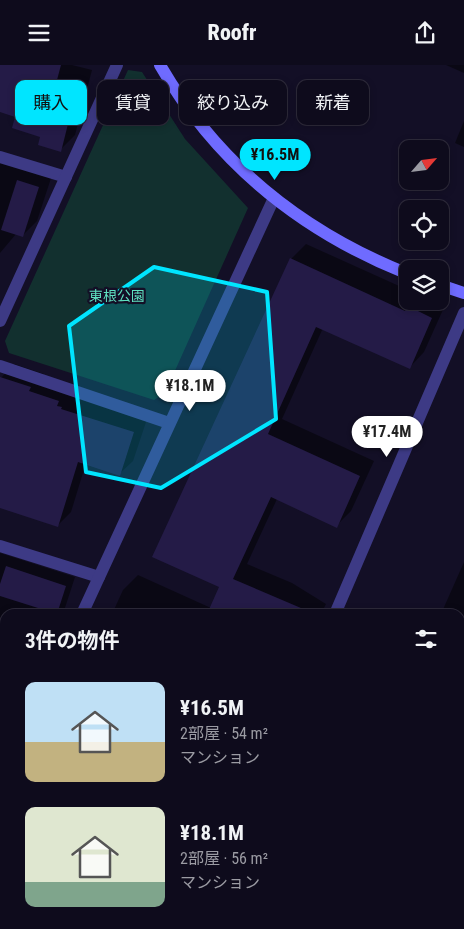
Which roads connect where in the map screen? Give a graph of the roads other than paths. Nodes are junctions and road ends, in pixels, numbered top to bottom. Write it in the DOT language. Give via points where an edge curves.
graph roads {
  1 [pos="117,65"];
  2 [pos="160,65"];
  3 [pos="0,157"];
  4 [pos="66,177"];
  5 [pos="274,199"];
  6 [pos="399,270"];
  7 [pos="449,288"];
  8 [pos="464,293"];
  9 [pos="464,313"];
  10 [pos="0,321"];
  11 [pos="0,366"];
  12 [pos="170,423"];
  13 [pos="0,546"];
  14 [pos="99,577"];
  15 [pos="84,609"];
  16 [pos="337,609"];
  1 -- 4 [label="street"];
  2 -- 5 [label="street" via="194,116 229,156"];
  3 -- 4 [label="street"];
  4 -- 10 [label="street"];
  5 -- 6 [label="street" via="314,228"];
  5 -- 12 [label="street"];
  7 -- 8 [label="street"];
  9 -- 16 [label="street"];
  11 -- 12 [label="street"];
  12 -- 14 [label="street"];
  13 -- 14 [label="street"];
  14 -- 15 [label="street"];
}
